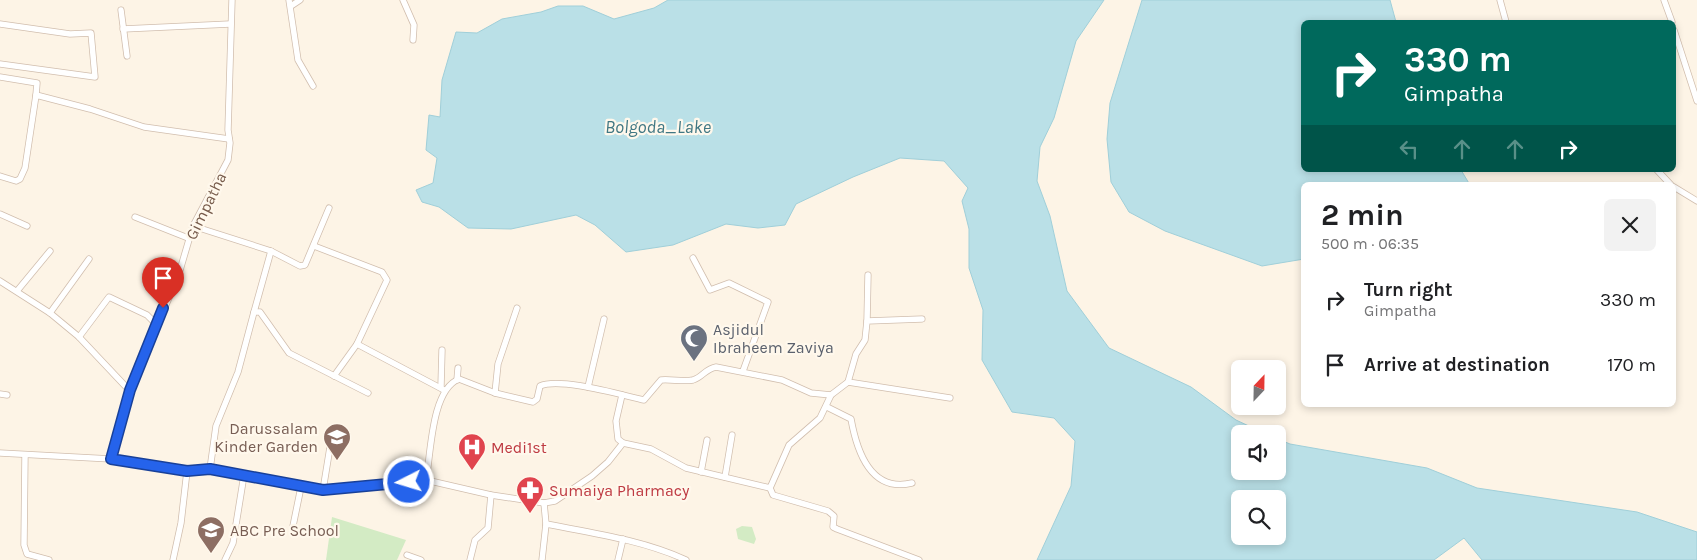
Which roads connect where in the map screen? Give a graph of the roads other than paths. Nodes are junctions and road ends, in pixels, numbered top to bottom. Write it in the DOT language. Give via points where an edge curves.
graph roads {
  1 [pos="232,0"];
  2 [pos="300,0"];
  3 [pos="403,0"];
  4 [pos="1500,0"];
  5 [pos="1664,0"];
  6 [pos="290,3"];
  7 [pos="121,10"];
  8 [pos="1505,20"];
  9 [pos="1671,20"];
  10 [pos="0,24"];
  11 [pos="230,24"];
  12 [pos="123,29"];
  13 [pos="1676,36"];
  14 [pos="413,40"];
  15 [pos="127,56"];
  16 [pos="0,64"];
  17 [pos="0,77"];
  18 [pos="313,86"];
  19 [pos="36,95"];
  20 [pos="1697,101"];
  21 [pos="229,139"];
  22 [pos="1659,172"];
  23 [pos="0,176"];
  24 [pos="1669,182"];
  25 [pos="1676,188"];
  26 [pos="1697,201"];
  27 [pos="329,208"];
  28 [pos="0,214"];
  29 [pos="135,216"];
  30 [pos="27,226"];
  31 [pos="193,226"];
  32 [pos="188,238"];
  33 [pos="314,246"];
  34 [pos="50,251"];
  35 [pos="271,251"];
  36 [pos="693,258"];
  37 [pos="89,259"];
  38 [pos="868,275"];
  39 [pos="0,281"];
  40 [pos="17,291"];
  41 [pos="517,308"];
  42 [pos="254,312"];
  43 [pos="50,313"];
  44 [pos="604,319"];
  45 [pos="922,319"];
  46 [pos="867,321"];
  47 [pos="156,324"];
  48 [pos="79,337"];
  49 [pos="357,344"];
  50 [pos="442,350"];
  51 [pos="458,368"];
  52 [pos="743,371"];
  53 [pos="334,376"];
  54 [pos="457,380"];
  55 [pos="848,382"];
  56 [pos="588,387"];
  57 [pos="443,388"];
  58 [pos="130,390"];
  59 [pos="495,393"];
  60 [pos="0,394"];
  61 [pos="368,394"];
  62 [pos="7,395"];
  63 [pos="622,395"];
  64 [pos="831,395"];
  65 [pos="950,398"];
  66 [pos="827,407"];
  67 [pos="332,435"];
  68 [pos="732,435"];
  69 [pos="707,440"];
  70 [pos="623,443"];
  71 [pos="0,453"];
  72 [pos="25,455"];
  73 [pos="111,459"];
  74 [pos="210,469"];
  75 [pos="187,471"];
  76 [pos="700,472"];
  77 [pos="244,475"];
  78 [pos="725,477"];
  79 [pos="426,480"];
  80 [pos="912,483"];
  81 [pos="301,487"];
  82 [pos="770,488"];
  83 [pos="323,490"];
  84 [pos="491,495"];
  85 [pos="544,503"];
  86 [pos="546,524"];
  87 [pos="293,526"];
  88 [pos="623,540"];
  89 [pos="407,555"];
  90 [pos="681,559"];
  91 [pos="49,560"];
  92 [pos="173,560"];
  93 [pos="225,560"];
  94 [pos="421,560"];
  95 [pos="470,560"];
  96 [pos="542,560"];
  97 [pos="618,560"];
  98 [pos="918,560"];
  1 -- 11 [label="street, Gimpatha"];
  2 -- 6 [label="street"];
  3 -- 14 [label="street" via="414,25"];
  4 -- 8 [label="street"];
  5 -- 9 [label="street"];
  6 -- 18 [label="street" via="298,60"];
  7 -- 12 [label="street"];
  10 -- 16 [label="street" via="70,34 91,33 95,76"];
  11 -- 12 [label="street"];
  11 -- 21 [label="street, Gimpatha"];
  12 -- 15 [label="street"];
  13 -- 20 [label="street"];
  17 -- 19 [label="street" via="37,83"];
  19 -- 21 [label="street" via="144,127"];
  19 -- 23 [label="street" via="25,168 16,181"];
  21 -- 31 [label="street, Gimpatha" via="228,160"];
  22 -- 24 [label="street"];
  25 -- 26 [label="street"];
  27 -- 33 [label="street"];
  28 -- 30 [label="street"];
  29 -- 32 [label="street"];
  31 -- 32 [label="street, Gimpatha"];
  31 -- 35 [label="street"];
  32 -- 47 [label="street, Gimpatha" via="178,276"];
  33 -- 35 [label="street" via="305,265 300,266"];
  33 -- 49 [label="street" via="385,275 386,286"];
  34 -- 40 [label="street"];
  35 -- 42 [label="street"];
  36 -- 52 [label="street" via="710,290 729,283 768,302"];
  37 -- 43 [label="street"];
  38 -- 46 [label="street"];
  39 -- 40 [label="street"];
  40 -- 43 [label="street"];
  41 -- 59 [label="street" via="498,364"];
  42 -- 53 [label="street" via="260,312 289,353"];
  42 -- 74 [label="street" via="238,372 216,426"];
  43 -- 48 [label="street"];
  44 -- 56 [label="street"];
  45 -- 46 [label="street"];
  46 -- 55 [label="street" via="865,340 856,354"];
  47 -- 48 [label="street" via="147,315 109,297"];
  47 -- 58 [label="street, Gimpatha"];
  48 -- 58 [label="street"];
  49 -- 53 [label="street"];
  49 -- 57 [label="street"];
  50 -- 57 [label="street"];
  51 -- 54 [label="street"];
  52 -- 63 [label="street" via="716,367 707,369 691,381 661,380 644,400"];
  52 -- 64 [label="street" via="782,380 811,393"];
  53 -- 61 [label="street"];
  54 -- 57 [label="street"];
  54 -- 59 [label="street"];
  55 -- 64 [label="street"];
  55 -- 65 [label="street"];
  56 -- 59 [label="street" via="546,383 540,386 533,402"];
  56 -- 63 [label="street"];
  57 -- 79 [label="street"];
  58 -- 73 [label="street, Gimpatha"];
  60 -- 62 [label="street"];
  63 -- 70 [label="street" via="616,421 618,439"];
  64 -- 66 [label="street"];
  66 -- 80 [label="street" via="851,419 853,434 863,457 884,483 900,486"];
  66 -- 82 [label="street" via="820,418 789,445"];
  67 -- 83 [label="street"];
  68 -- 78 [label="street"];
  69 -- 76 [label="street"];
  70 -- 76 [label="street" via="651,449"];
  70 -- 85 [label="street" via="592,476 556,500"];
  71 -- 72 [label="street"];
  72 -- 73 [label="street"];
  72 -- 91 [label="street" via="24,545 27,554"];
  73 -- 75 [label="street"];
  74 -- 75 [label="street"];
  74 -- 77 [label="street"];
  75 -- 92 [label="street"];
  76 -- 78 [label="street"];
  77 -- 81 [label="street"];
  77 -- 93 [label="street" via="233,543"];
  78 -- 82 [label="street"];
  79 -- 83 [label="street"];
  79 -- 84 [label="street"];
  81 -- 83 [label="street"];
  81 -- 87 [label="street"];
  82 -- 98 [label="street" via="773,495 828,511 834,516 833,526 837,529"];
  84 -- 85 [label="street"];
  84 -- 95 [label="street" via="488,528 475,540"];
  85 -- 86 [label="street"];
  86 -- 88 [label="street"];
  86 -- 96 [label="street"];
  88 -- 90 [label="street"];
  88 -- 97 [label="street"];
  89 -- 94 [label="street"];
}
